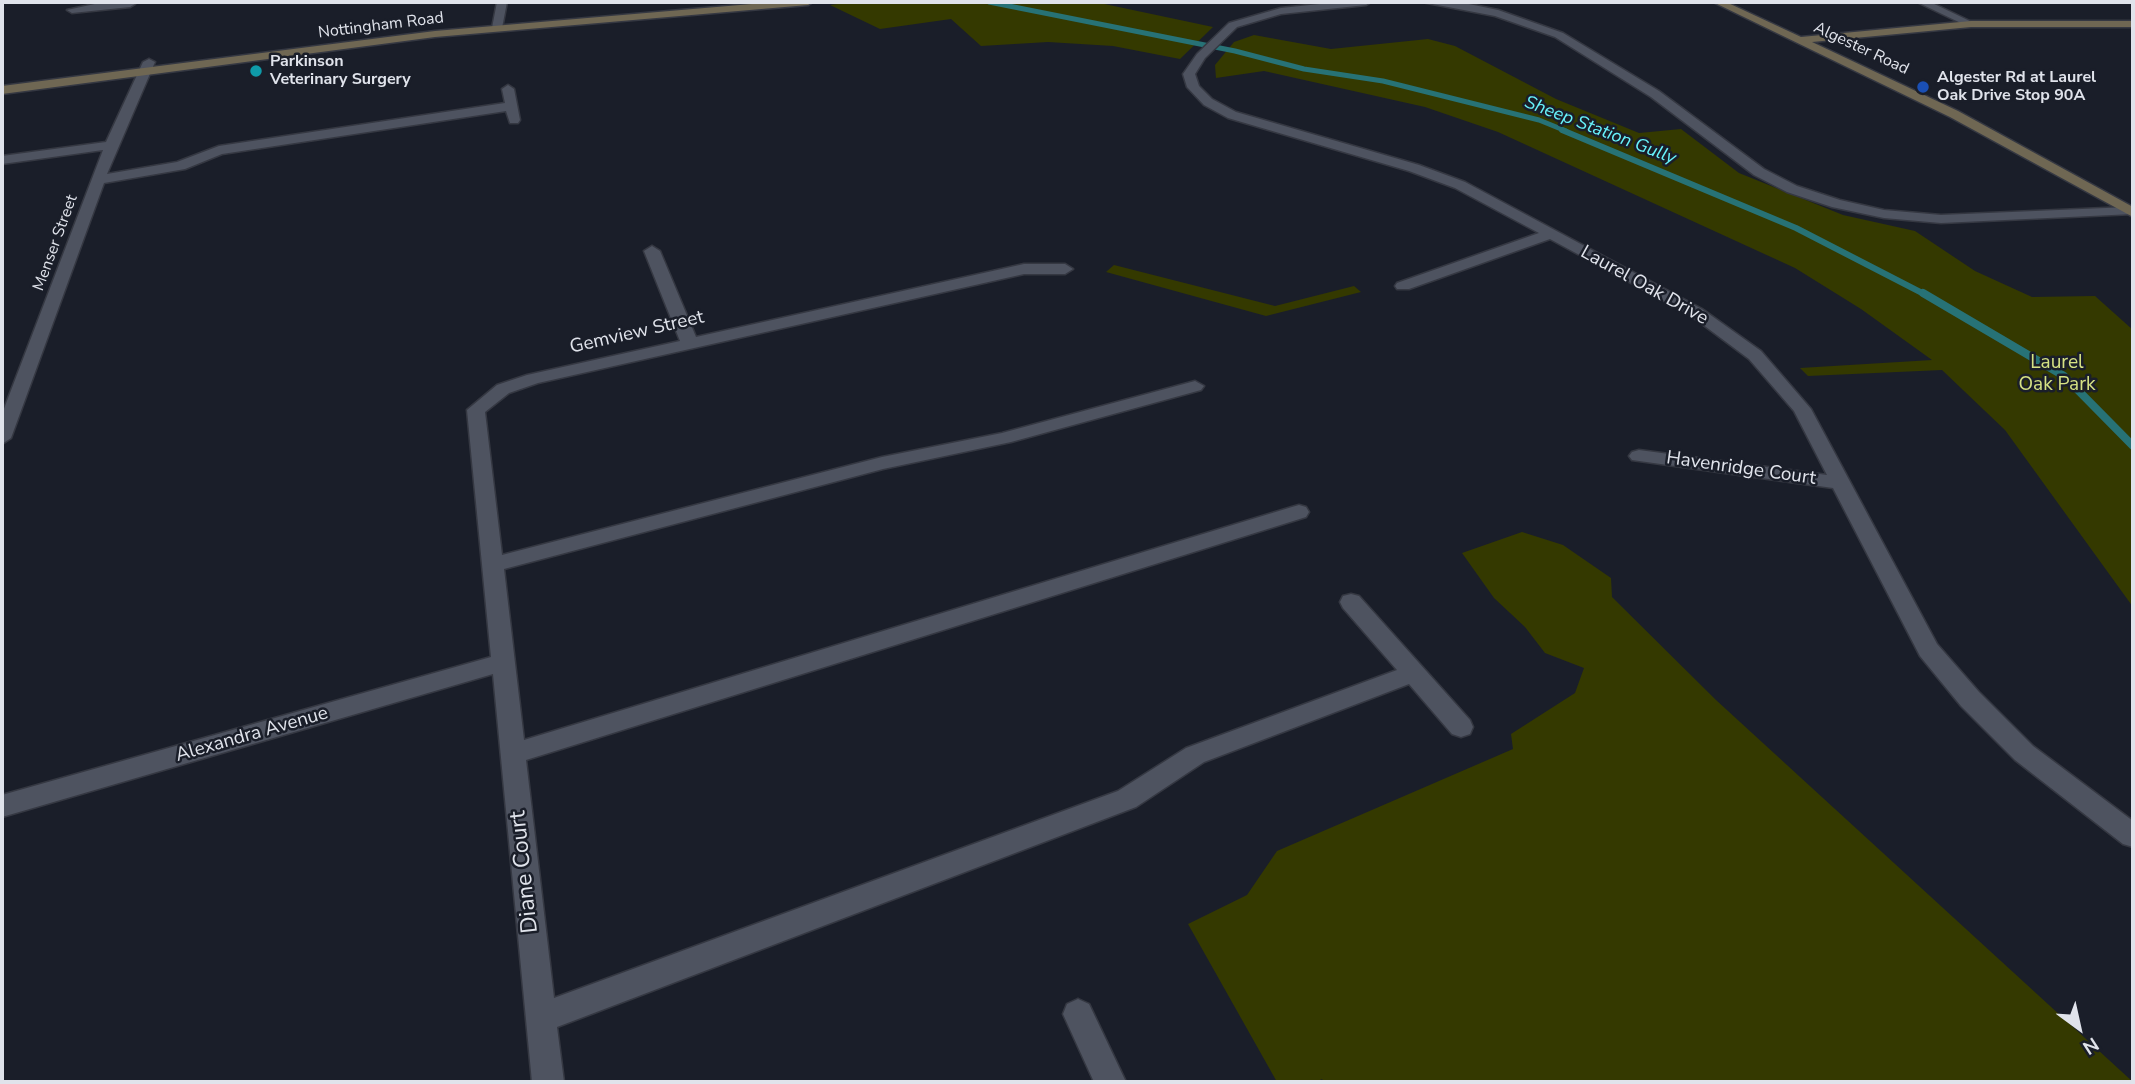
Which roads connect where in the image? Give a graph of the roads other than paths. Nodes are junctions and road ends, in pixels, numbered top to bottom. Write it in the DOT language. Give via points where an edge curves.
graph roads {
  1 [pos="502,2"];
  2 [pos="718,2"];
  3 [pos="808,2"];
  4 [pos="1366,2"];
  5 [pos="1427,2"];
  6 [pos="1446,2"];
  7 [pos="1718,2"];
  8 [pos="1922,2"];
  9 [pos="106,3"];
  10 [pos="130,4"];
  11 [pos="72,10"];
  12 [pos="498,24"];
  13 [pos="1971,24"];
  14 [pos="2133,24"];
  15 [pos="1802,40"];
  16 [pos="147,67"];
  17 [pos="2,80"];
  18 [pos="2,89"];
  19 [pos="508,89"];
  20 [pos="512,106"];
  21 [pos="514,120"];
  22 [pos="111,145"];
  23 [pos="2,160"];
  24 [pos="98,180"];
  25 [pos="2131,212"];
  26 [pos="1551,234"];
  27 [pos="652,251"];
  28 [pos="1065,269"];
  29 [pos="1403,286"];
  30 [pos="690,342"];
  31 [pos="1195,386"];
  32 [pos="2,438"];
  33 [pos="1639,456"];
  34 [pos="1842,483"];
  35 [pos="1299,512"];
  36 [pos="491,565"];
  37 [pos="1351,602"];
  38 [pos="502,663"];
  39 [pos="1413,673"];
  40 [pos="1461,727"];
  41 [pos="512,754"];
  42 [pos="2,806"];
  43 [pos="2133,836"];
  44 [pos="1078,1014"];
  45 [pos="541,1018"];
  46 [pos="548,1082"];
  47 [pos="1110,1082"];
  1 -- 12 [label="street"];
  2 -- 12 [label="street, Nottingham Road"];
  3 -- 12 [label="street, Nottingham Road"];
  4 -- 26 [label="street, Laurel Oak Drive" via="1254,17 1233,25 1189,74 1193,87 1232,115 1414,168 1460,186"];
  5 -- 6 [label="street"];
  6 -- 25 [label="street" via="1498,13 1559,35 1655,94 1759,172 1838,204 1941,219"];
  7 -- 15 [label="street, Algester Road"];
  8 -- 13 [label="street"];
  9 -- 10 [label="street"];
  9 -- 11 [label="street"];
  12 -- 16 [label="street, Nottingham Road"];
  13 -- 14 [label="street"];
  13 -- 15 [label="street"];
  15 -- 25 [label="street, Algester Road" via="1955,114"];
  16 -- 17 [label="street, Nottingham Road"];
  16 -- 18 [label="street, Nottingham Road"];
  16 -- 22 [label="street, Menser Street"];
  19 -- 20 [label="street"];
  20 -- 21 [label="street"];
  20 -- 24 [label="street" via="219,150 180,166"];
  22 -- 23 [label="street"];
  22 -- 24 [label="street, Menser Street"];
  24 -- 32 [label="street, Menser Street"];
  26 -- 29 [label="street"];
  26 -- 34 [label="street, Laurel Oak Drive" via="1696,312 1755,355 1802,409"];
  27 -- 30 [label="street"];
  28 -- 30 [label="street, Gemview Street" via="1024,269"];
  30 -- 36 [label="street, Gemview Street" via="533,379 503,389 476,410"];
  31 -- 36 [label="street"];
  33 -- 34 [label="street, Havenridge Court"];
  34 -- 43 [label="street, Laurel Oak Drive" via="1928,650 2024,753"];
  35 -- 41 [label="street"];
  36 -- 38 [label="street, Gemview Street"];
  37 -- 39 [label="street"];
  38 -- 41 [label="street, Diane Court"];
  38 -- 42 [label="street, Alexandra Avenue"];
  39 -- 40 [label="street"];
  39 -- 45 [label="street" via="1195,755 1127,799"];
  41 -- 45 [label="street, Diane Court"];
  44 -- 47 [label="street"];
  45 -- 46 [label="street, Diane Court"];
}
